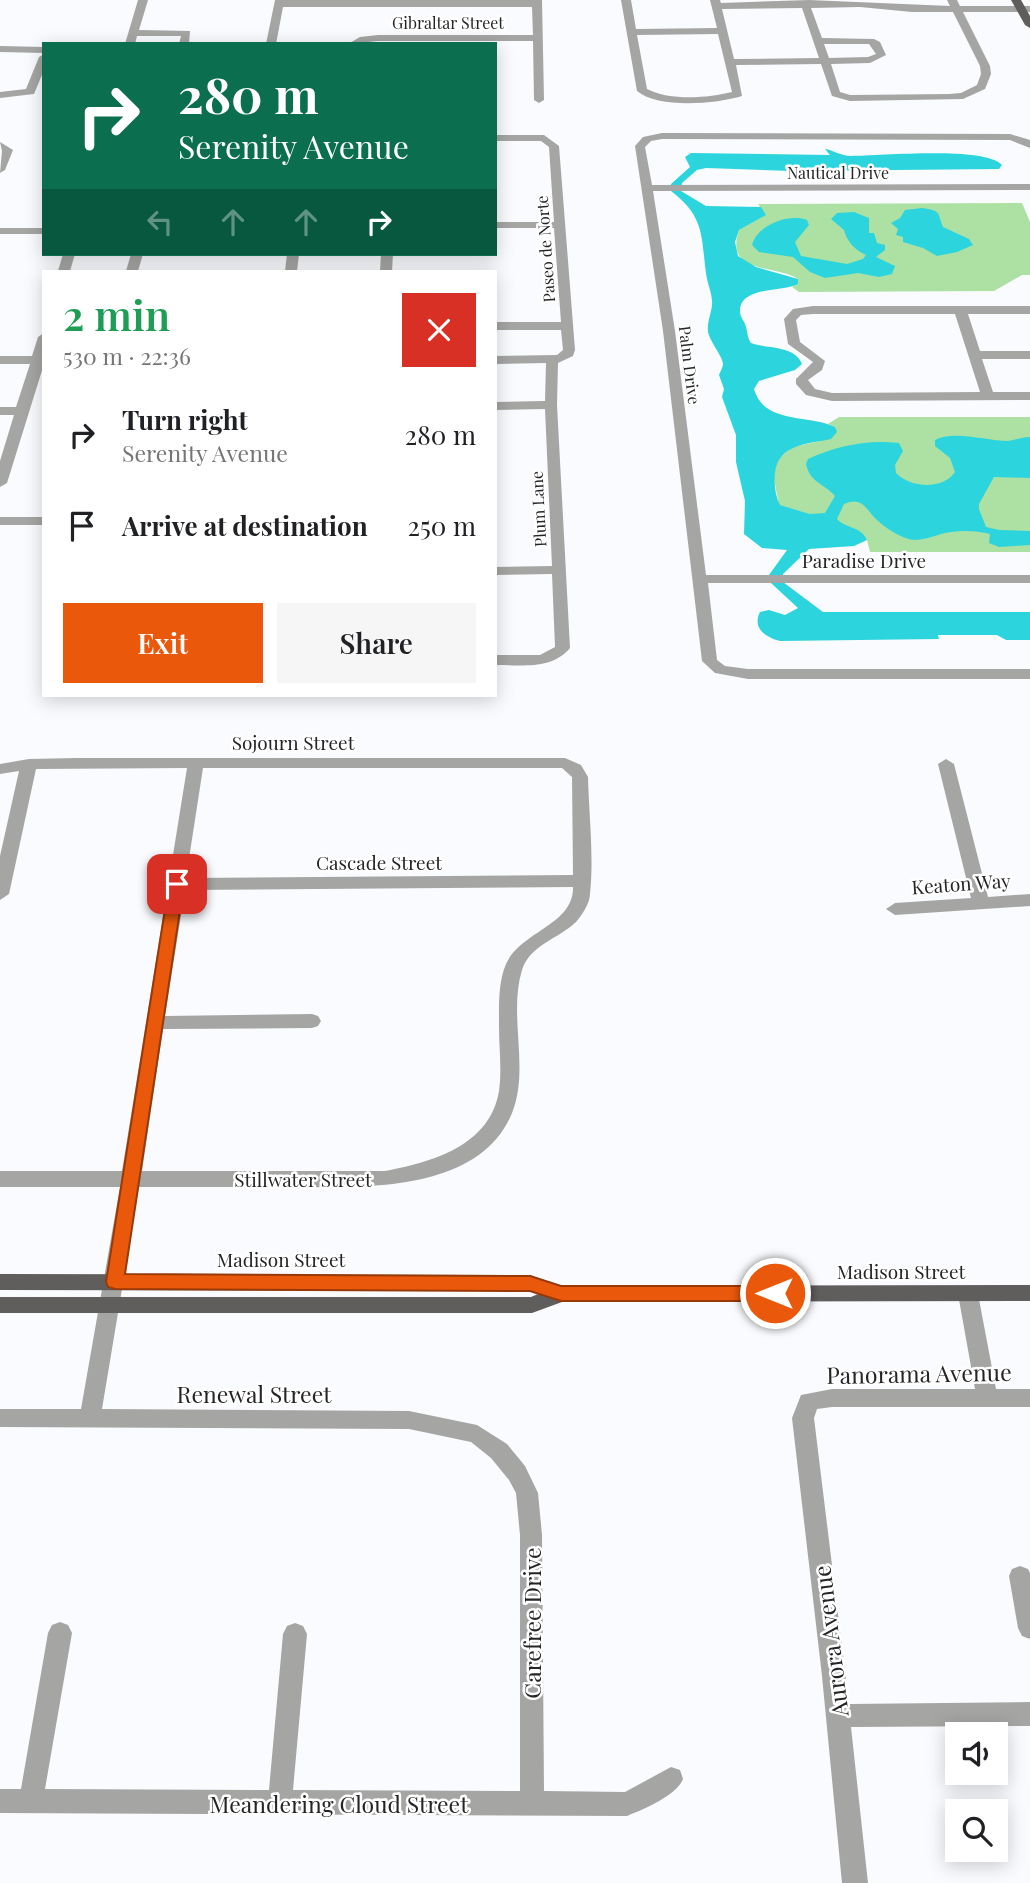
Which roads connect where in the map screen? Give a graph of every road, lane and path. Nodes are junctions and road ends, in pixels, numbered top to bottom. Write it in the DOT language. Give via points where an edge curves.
graph roads {
  1 [pos="143,0"];
  2 [pos="626,0"];
  3 [pos="280,2"];
  4 [pos="331,2"];
  5 [pos="343,2"];
  6 [pos="396,2"];
  7 [pos="537,2"];
  8 [pos="716,3"];
  9 [pos="805,3"];
  10 [pos="954,4"];
  11 [pos="1024,6"];
  12 [pos="1030,25"];
  13 [pos="723,31"];
  14 [pos="632,32"];
  15 [pos="132,38"];
  16 [pos="186,38"];
  17 [pos="538,38"];
  18 [pos="818,41"];
  19 [pos="271,42"];
  20 [pos="355,42"];
  21 [pos="0,49"];
  22 [pos="42,52"];
  23 [pos="824,61"];
  24 [pos="731,62"];
  25 [pos="41,71"];
  26 [pos="0,95"];
  27 [pos="540,100"];
  28 [pos="497,138"];
  29 [pos="1030,145"];
  30 [pos="4,147"];
  31 [pos="0,170"];
  32 [pos="1030,187"];
  33 [pos="647,188"];
  34 [pos="0,225"];
  35 [pos="42,225"];
  36 [pos="497,225"];
  37 [pos="559,225"];
  38 [pos="0,231"];
  39 [pos="42,232"];
  40 [pos="960,309"];
  41 [pos="1030,310"];
  42 [pos="497,326"];
  43 [pos="566,326"];
  44 [pos="1030,355"];
  45 [pos="0,359"];
  46 [pos="552,359"];
  47 [pos="40,360"];
  48 [pos="497,360"];
  49 [pos="976,360"];
  50 [pos="1030,364"];
  51 [pos="988,396"];
  52 [pos="1030,397"];
  53 [pos="551,405"];
  54 [pos="497,406"];
  55 [pos="0,411"];
  56 [pos="21,411"];
  57 [pos="0,483"];
  58 [pos="0,512"];
  59 [pos="42,512"];
  60 [pos="0,521"];
  61 [pos="42,521"];
  62 [pos="497,570"];
  63 [pos="559,570"];
  64 [pos="699,579"];
  65 [pos="1030,579"];
  66 [pos="497,660"];
  67 [pos="1030,674"];
  68 [pos="197,763"];
  69 [pos="29,764"];
  70 [pos="946,764"];
  71 [pos="0,769"];
  72 [pos="581,881"];
  73 [pos="177,884"];
  74 [pos="0,894"];
  75 [pos="1030,900"];
  76 [pos="981,902"];
  77 [pos="895,909"];
  78 [pos="312,1021"];
  79 [pos="155,1023"];
  80 [pos="0,1179"];
  81 [pos="131,1179"];
  82 [pos="0,1282"];
  83 [pos="115,1282"];
  84 [pos="1030,1293"];
  85 [pos="561,1294"];
  86 [pos="968,1294"];
  87 [pos="0,1305"];
  88 [pos="111,1305"];
  89 [pos="1030,1398"];
  90 [pos="987,1399"];
  91 [pos="809,1401"];
  92 [pos="0,1418"];
  93 [pos="90,1418"];
  94 [pos="499,1451"];
  95 [pos="1020,1576"];
  96 [pos="1030,1628"];
  97 [pos="60,1633"];
  98 [pos="295,1634"];
  99 [pos="1030,1714"];
  100 [pos="838,1716"];
  101 [pos="671,1779"];
  102 [pos="0,1801"];
  103 [pos="31,1801"];
  104 [pos="280,1802"];
  105 [pos="531,1804"];
  106 [pos="855,1883"];
  1 -- 15 [label="street"];
  2 -- 14 [label="street"];
  3 -- 4 [label="street"];
  3 -- 19 [label="street"];
  4 -- 5 [label="street"];
  5 -- 6 [label="street"];
  6 -- 7 [label="street"];
  7 -- 17 [label="street"];
  8 -- 9 [label="street"];
  8 -- 13 [label="street"];
  9 -- 10 [label="street"];
  9 -- 18 [label="street"];
  10 -- 11 [label="street"];
  10 -- 23 [label="street" via="985,66 984,82 974,92 949,97 841,97"];
  11 -- 12 [label="main road"];
  13 -- 14 [label="street"];
  13 -- 24 [label="street"];
  14 -- 24 [label="street" via="642,92 650,97 736,96 740,90"];
  15 -- 16 [label="street"];
  17 -- 20 [label="street, Gibraltar Street"];
  17 -- 27 [label="street"];
  18 -- 23 [label="street"];
  18 -- 23 [label="street" via="871,41 881,55 870,60"];
  21 -- 22 [label="street"];
  22 -- 25 [label="street"];
  23 -- 24 [label="street"];
  25 -- 26 [label="street" via="30,92"];
  28 -- 37 [label="street, Paseo de Norte" via="548,139 554,146"];
  29 -- 33 [label="street, Palm Drive" via="1010,137 662,136 639,146"];
  30 -- 31 [label="street"];
  32 -- 33 [label="street, Nautical Drive"];
  33 -- 64 [label="street, Palm Drive"];
  34 -- 35 [label="street"];
  36 -- 37 [label="street"];
  37 -- 43 [label="street, Paseo de Norte"];
  38 -- 39 [label="street"];
  40 -- 41 [label="street"];
  40 -- 49 [label="street"];
  40 -- 51 [label="street" via="797,312 790,319 794,344 820,364 805,375 802,384 811,392 832,397"];
  42 -- 43 [label="street"];
  43 -- 46 [label="street, Paseo de Norte" via="569,350"];
  44 -- 49 [label="street"];
  45 -- 47 [label="street"];
  46 -- 48 [label="street"];
  46 -- 53 [label="street, Plum Lane"];
  47 -- 56 [label="street"];
  49 -- 50 [label="street"];
  49 -- 51 [label="street"];
  51 -- 52 [label="street"];
  53 -- 54 [label="street"];
  53 -- 63 [label="street, Plum Lane"];
  55 -- 56 [label="street"];
  56 -- 57 [label="street"];
  58 -- 59 [label="street"];
  60 -- 61 [label="street"];
  62 -- 63 [label="street"];
  63 -- 66 [label="street, Plum Lane" via="563,648 546,659"];
  64 -- 65 [label="street, Paradise Drive"];
  64 -- 67 [label="street, Palm Drive" via="708,657 720,670 748,674"];
  68 -- 69 [label="street, Sojourn Street"];
  68 -- 72 [label="street, Sojourn Street" via="565,764 580,777"];
  68 -- 73 [label="street"];
  69 -- 71 [label="street, Sojourn Street"];
  69 -- 74 [label="street"];
  70 -- 76 [label="street"];
  72 -- 73 [label="street, Cascade Street"];
  72 -- 81 [label="street, Stillwater Street" via="582,897 573,914 516,960 509,981 508,1094 485,1138 470,1150 436,1167 385,1179"];
  73 -- 79 [label="street"];
  75 -- 76 [label="street, Keaton Way"];
  76 -- 77 [label="street, Keaton Way"];
  78 -- 79 [label="street"];
  79 -- 81 [label="street"];
  80 -- 81 [label="street, Stillwater Street"];
  81 -- 83 [label="street"];
  82 -- 83 [label="main road, Madison Street"];
  83 -- 85 [label="main road, Madison Street" via="530,1283"];
  83 -- 88 [label="street"];
  84 -- 86 [label="main road, Madison Street"];
  85 -- 86 [label="main road, Madison Street"];
  85 -- 88 [label="main road, Madison Street" via="531,1305"];
  86 -- 90 [label="street"];
  87 -- 88 [label="main road, Madison Street"];
  88 -- 93 [label="street"];
  89 -- 90 [label="street, Panorama Avenue"];
  90 -- 91 [label="street, Panorama Avenue"];
  91 -- 100 [label="street, Aurora Avenue" via="803,1418"];
  92 -- 93 [label="street, Renewal Street"];
  93 -- 94 [label="street, Renewal Street" via="409,1420 477,1434"];
  94 -- 105 [label="street, Carefree Drive" via="527,1493 529,1514"];
  95 -- 96 [label="street"];
  97 -- 103 [label="street"];
  98 -- 104 [label="street"];
  99 -- 100 [label="street"];
  100 -- 106 [label="street, Aurora Avenue"];
  101 -- 105 [label="street, Meandering Cloud Street" via="627,1804"];
  102 -- 103 [label="street, Meandering Cloud Street"];
  103 -- 104 [label="street, Meandering Cloud Street"];
  104 -- 105 [label="street, Meandering Cloud Street"];
}
